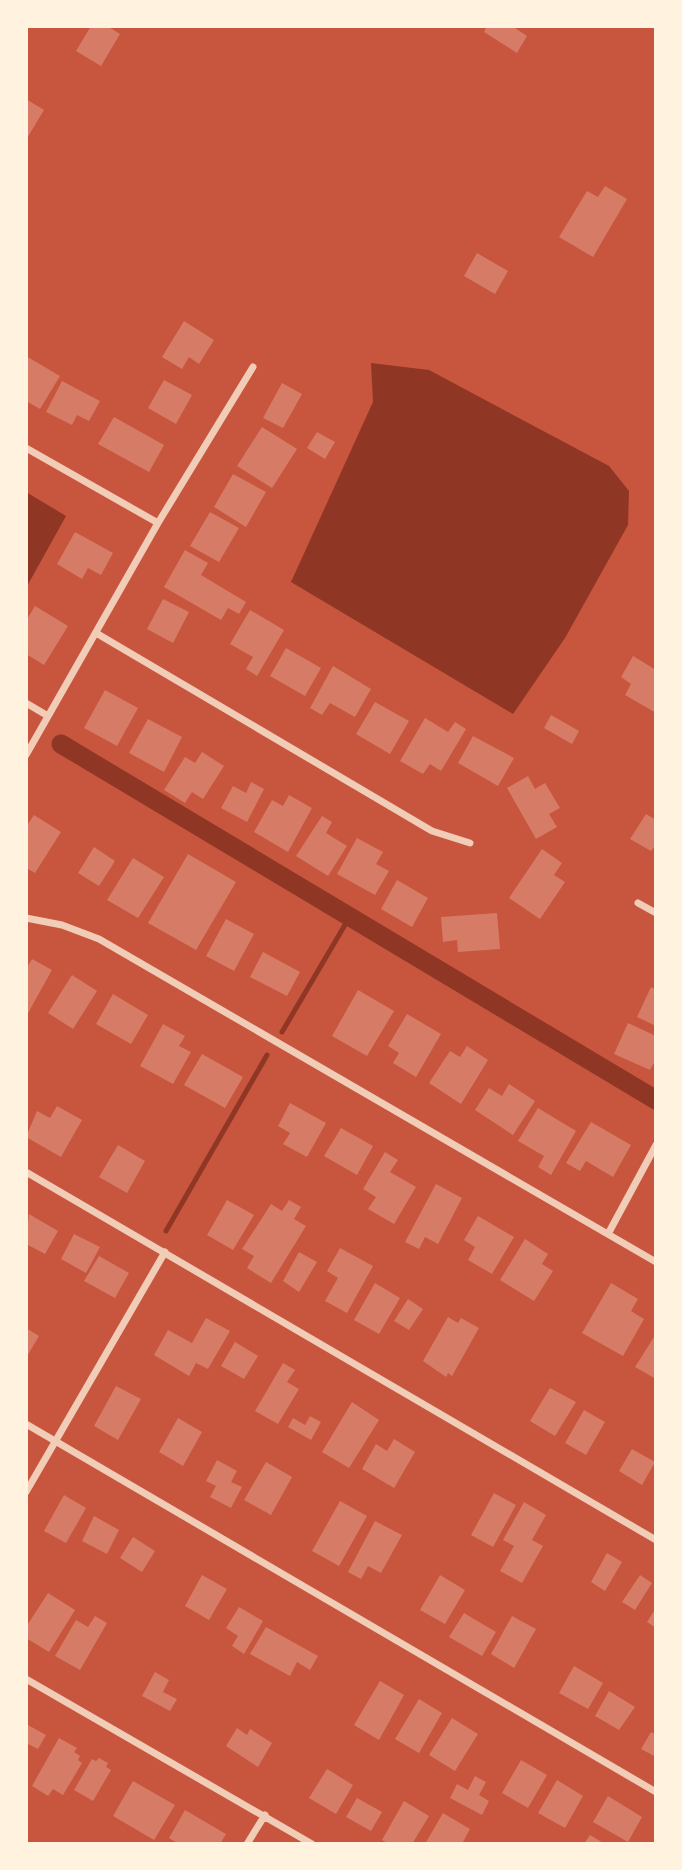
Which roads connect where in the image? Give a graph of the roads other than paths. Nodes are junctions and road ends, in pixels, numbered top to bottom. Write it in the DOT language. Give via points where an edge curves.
graph roads {
  1 [pos="253,367"];
  2 [pos="26,448"];
  3 [pos="158,523"];
  4 [pos="96,632"];
  5 [pos="26,703"];
  6 [pos="48,716"];
  7 [pos="26,755"];
  8 [pos="470,843"];
  9 [pos="638,903"];
  10 [pos="656,913"];
  11 [pos="26,918"];
  12 [pos="656,1145"];
  13 [pos="26,1172"];
  14 [pos="608,1234"];
  15 [pos="165,1252"];
  16 [pos="656,1262"];
  17 [pos="26,1424"];
  18 [pos="55,1441"];
  19 [pos="26,1492"];
  20 [pos="656,1539"];
  21 [pos="26,1679"];
  22 [pos="656,1792"];
  23 [pos="265,1815"];
  24 [pos="247,1844"];
  25 [pos="312,1844"];
  1 -- 3 [label="street"];
  2 -- 3 [label="street"];
  3 -- 4 [label="street"];
  4 -- 6 [label="street"];
  4 -- 8 [label="street" via="432,831"];
  5 -- 6 [label="street"];
  6 -- 7 [label="street"];
  9 -- 10 [label="street"];
  11 -- 14 [label="street" via="99,939"];
  12 -- 14 [label="street"];
  13 -- 15 [label="street"];
  14 -- 16 [label="street"];
  15 -- 18 [label="street"];
  15 -- 20 [label="street"];
  17 -- 18 [label="street"];
  18 -- 19 [label="street"];
  18 -- 22 [label="street"];
  21 -- 23 [label="street"];
  23 -- 24 [label="street"];
  23 -- 25 [label="street"];
}
